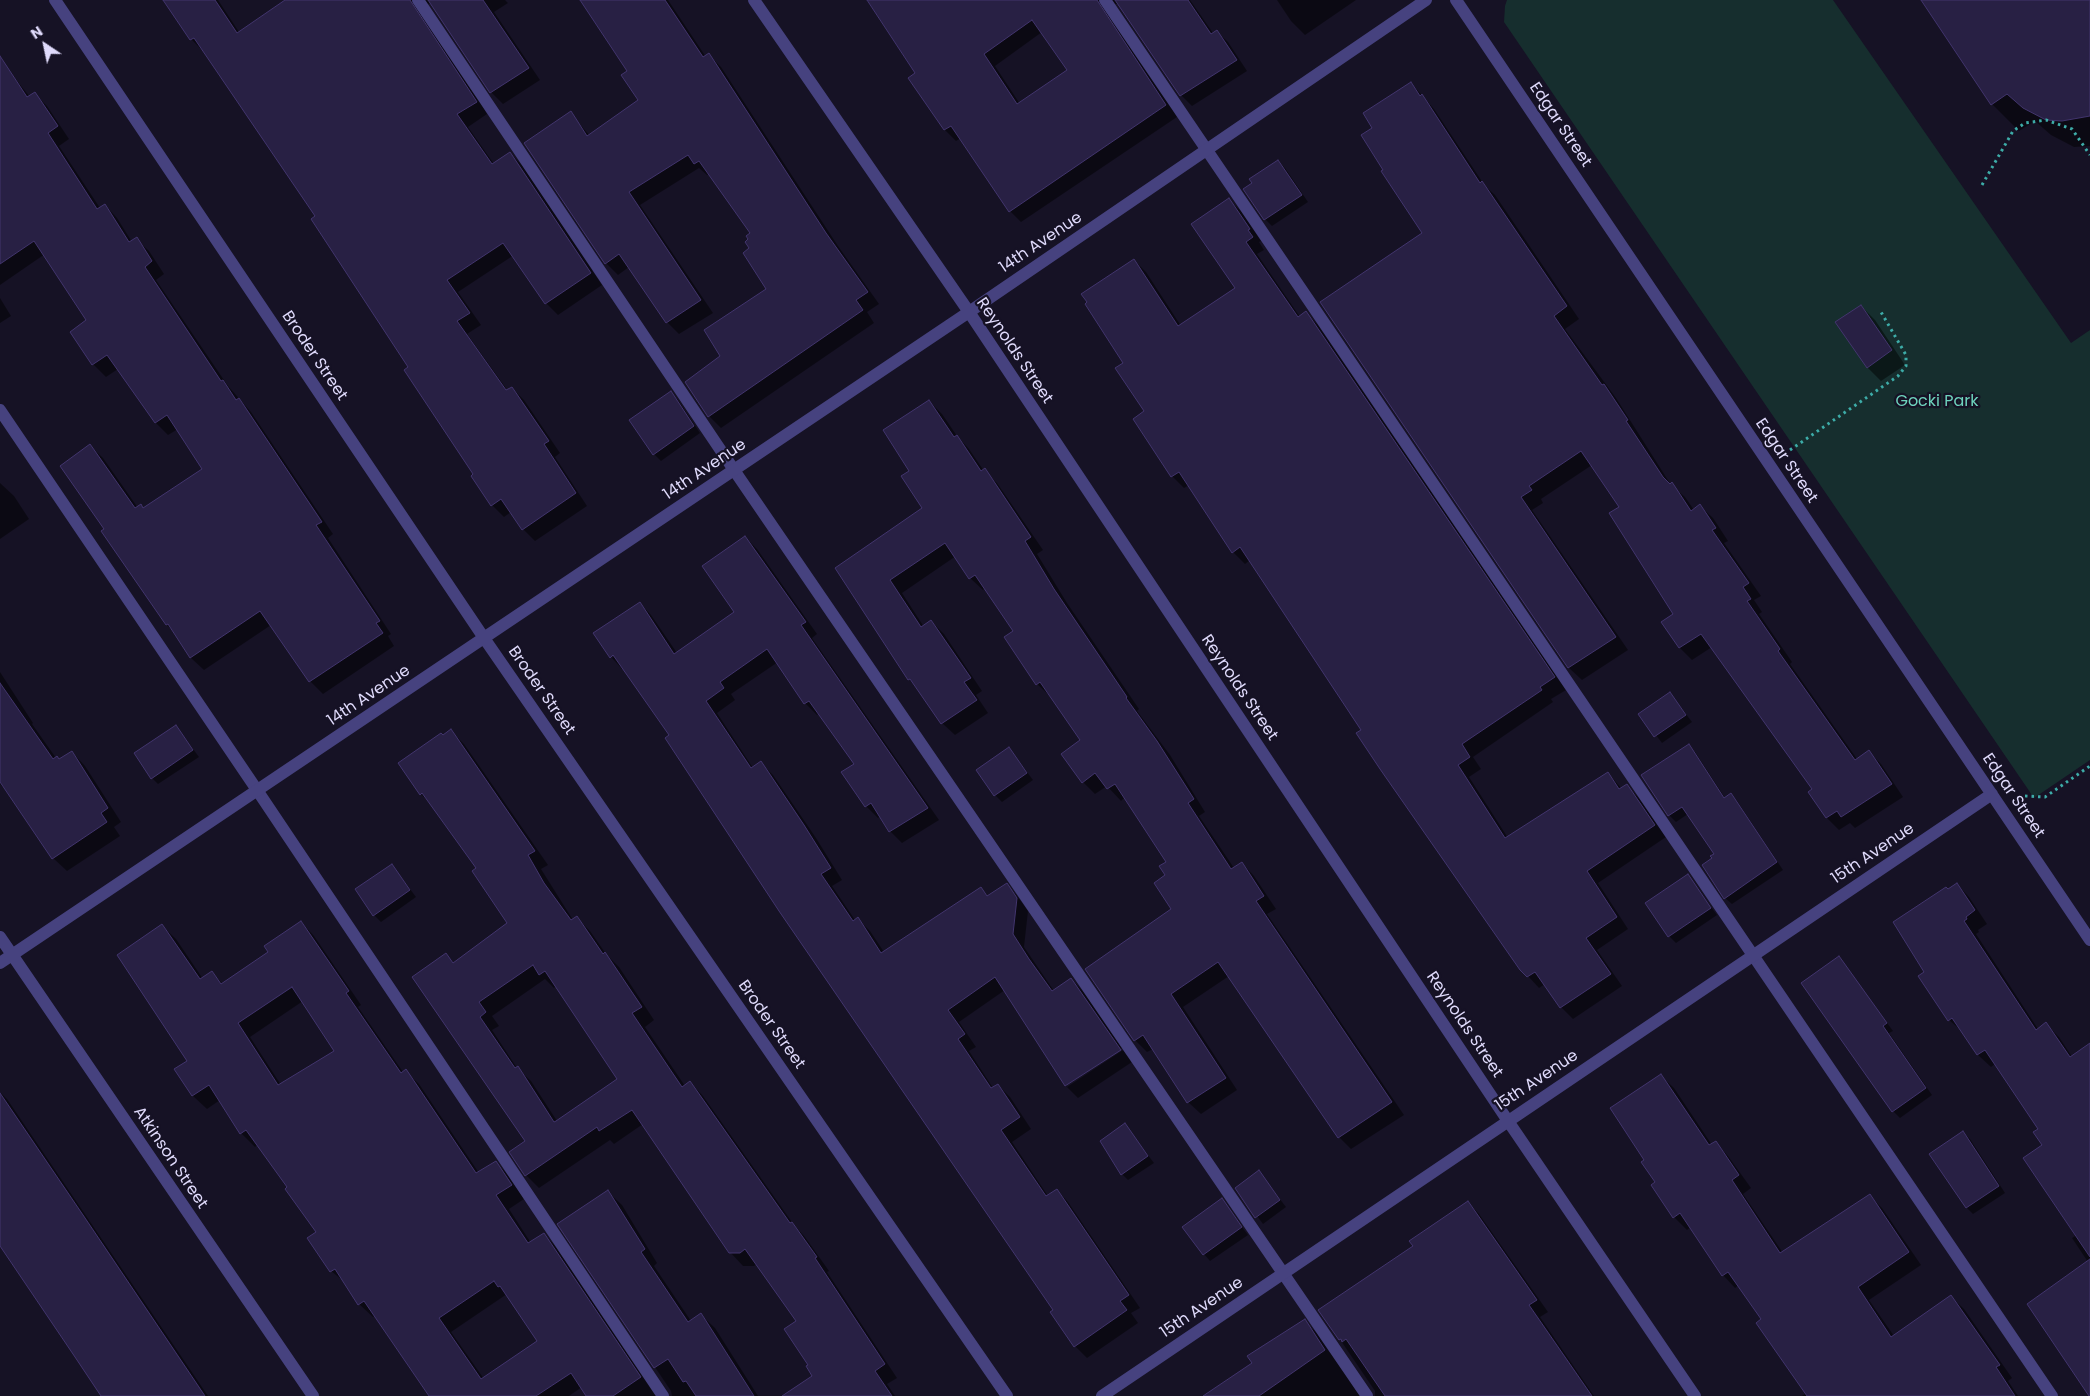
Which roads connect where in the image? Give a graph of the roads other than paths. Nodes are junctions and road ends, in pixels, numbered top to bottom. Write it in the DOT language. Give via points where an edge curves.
graph roads {
  1 [pos="55,0"];
  2 [pos="418,0"];
  3 [pos="754,0"];
  4 [pos="1105,0"];
  5 [pos="1426,0"];
  6 [pos="1456,0"];
  7 [pos="1206,150"];
  8 [pos="969,312"];
  9 [pos="0,410"];
  10 [pos="734,470"];
  11 [pos="484,638"];
  12 [pos="257,790"];
  13 [pos="1992,794"];
  14 [pos="0,937"];
  15 [pos="2090,940"];
  16 [pos="12,955"];
  17 [pos="1753,955"];
  18 [pos="0,963"];
  19 [pos="1508,1120"];
  20 [pos="1284,1273"];
  21 [pos="313,1396"];
  22 [pos="663,1396"];
  23 [pos="1007,1396"];
  24 [pos="1102,1396"];
  25 [pos="1367,1396"];
  26 [pos="1695,1396"];
  27 [pos="2052,1396"];
  1 -- 11 [label="street, Broder Street"];
  2 -- 10 [label="street"];
  3 -- 8 [label="street, Reynolds Street"];
  4 -- 7 [label="street"];
  5 -- 7 [label="street, 14th Avenue"];
  6 -- 13 [label="street, Edgar Street"];
  7 -- 8 [label="street, 14th Avenue"];
  7 -- 17 [label="street"];
  8 -- 10 [label="street, 14th Avenue"];
  8 -- 19 [label="street, Reynolds Street"];
  9 -- 12 [label="street"];
  10 -- 11 [label="street, 14th Avenue"];
  10 -- 20 [label="street"];
  11 -- 12 [label="street, 14th Avenue"];
  11 -- 23 [label="street, Broder Street"];
  12 -- 16 [label="street, 14th Avenue"];
  12 -- 22 [label="street"];
  13 -- 15 [label="street, Edgar Street"];
  13 -- 17 [label="street, 15th Avenue"];
  14 -- 16 [label="street, Atkinson Street"];
  16 -- 18 [label="street, 14th Avenue"];
  16 -- 21 [label="street, Atkinson Street"];
  17 -- 19 [label="street, 15th Avenue"];
  17 -- 27 [label="street"];
  19 -- 20 [label="street, 15th Avenue"];
  19 -- 26 [label="street, Reynolds Street"];
  20 -- 24 [label="street, 15th Avenue"];
  20 -- 25 [label="street"];
}
